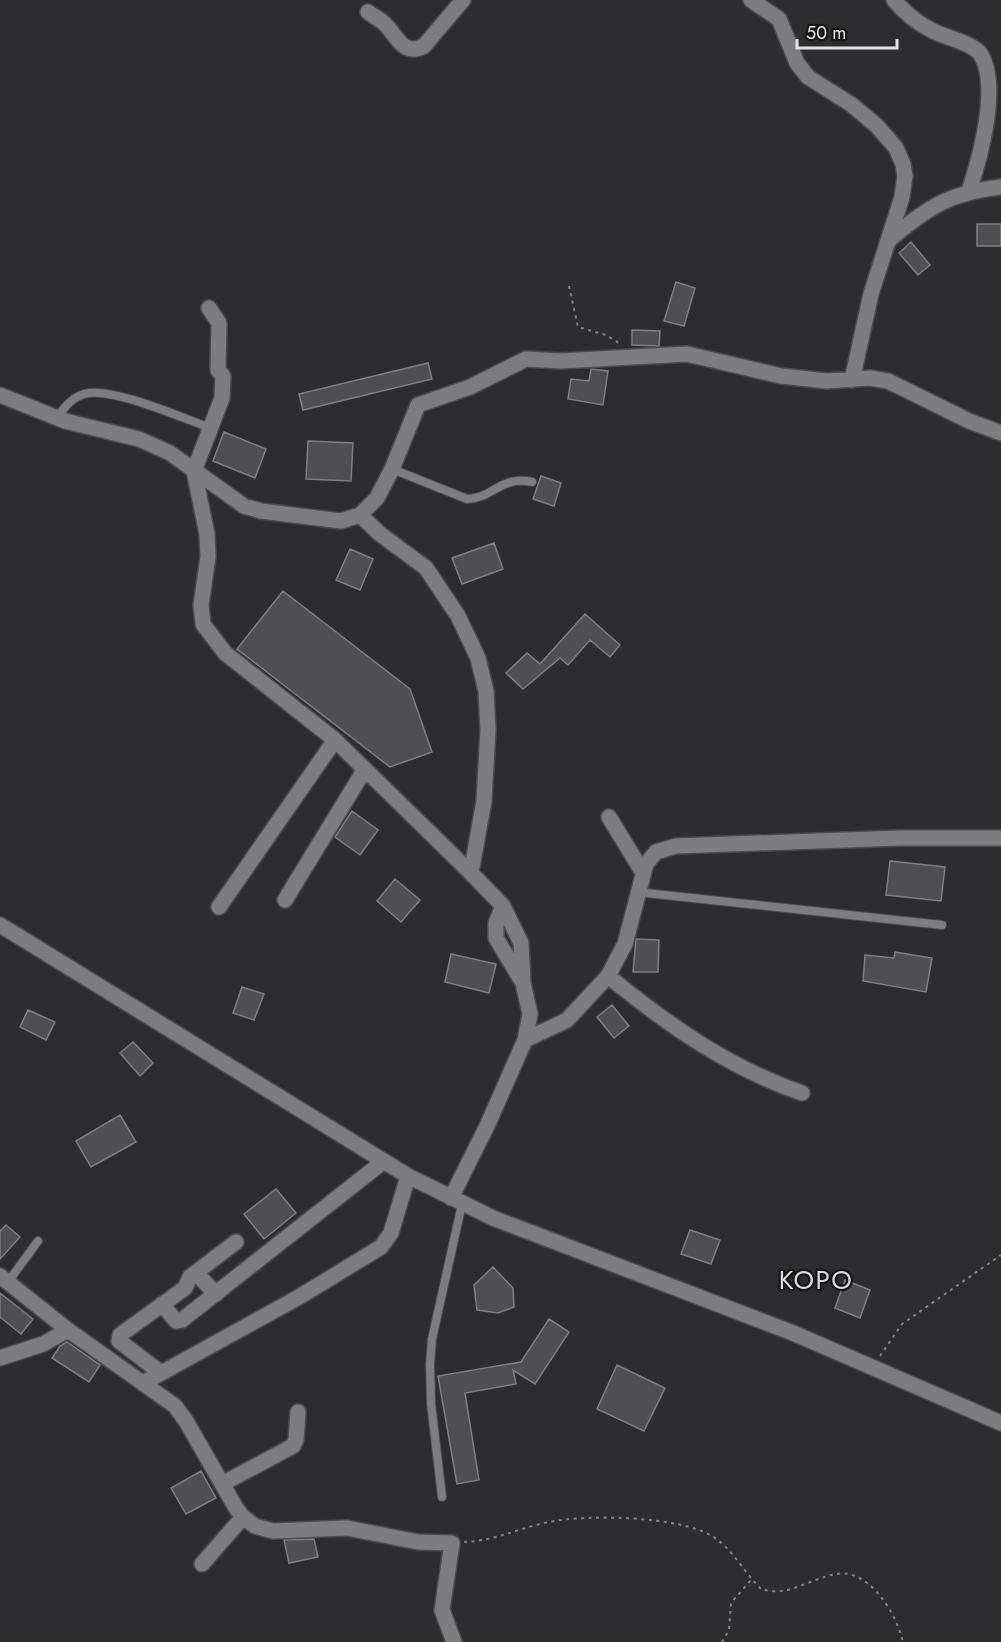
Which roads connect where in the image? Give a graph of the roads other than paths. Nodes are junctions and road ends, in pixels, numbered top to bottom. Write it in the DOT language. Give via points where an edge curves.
graph roads {
  1 [pos="463,0"];
  2 [pos="751,0"];
  3 [pos="894,0"];
  4 [pos="368,12"];
  5 [pos="1001,187"];
  6 [pos="969,191"];
  7 [pos="887,242"];
  8 [pos="209,308"];
  9 [pos="852,380"];
  10 [pos="0,394"];
  11 [pos="57,418"];
  12 [pos="211,428"];
  13 [pos="1001,433"];
  14 [pos="392,469"];
  15 [pos="194,471"];
  16 [pos="532,482"];
  17 [pos="360,515"];
  18 [pos="335,740"];
  19 [pos="365,769"];
  20 [pos="609,817"];
  21 [pos="1001,838"];
  22 [pos="642,871"];
  23 [pos="471,873"];
  24 [pos="638,892"];
  25 [pos="285,900"];
  26 [pos="503,906"];
  27 [pos="219,907"];
  28 [pos="0,925"];
  29 [pos="942,925"];
  30 [pos="608,976"];
  31 [pos="524,983"];
  32 [pos="525,1040"];
  33 [pos="802,1094"];
  34 [pos="384,1161"];
  35 [pos="408,1176"];
  36 [pos="456,1201"];
  37 [pos="38,1241"];
  38 [pos="236,1242"];
  39 [pos="196,1273"];
  40 [pos="4,1279"];
  41 [pos="216,1294"];
  42 [pos="162,1304"];
  43 [pos="68,1330"];
  44 [pos="0,1358"];
  45 [pos="161,1373"];
  46 [pos="145,1382"];
  47 [pos="298,1412"];
  48 [pos="1001,1423"];
  49 [pos="222,1484"];
  50 [pos="442,1497"];
  51 [pos="243,1517"];
  52 [pos="202,1564"];
  53 [pos="454,1642"];
  1 -- 4 [label="street" via="424,46 416,50 404,47 386,25"];
  2 -- 7 [label="street" via="779,19 797,63 808,77 867,116 896,148 905,182"];
  3 -- 6 [label="street" via="931,30 979,52 993,70 992,122"];
  5 -- 6 [label="street"];
  6 -- 7 [label="street" via="927,208"];
  7 -- 9 [label="street" via="865,316"];
  8 -- 12 [label="street" via="219,323 218,370 223,376 222,398"];
  9 -- 13 [label="street" via="870,378 900,384 960,417"];
  9 -- 14 [label="street" via="781,376 698,356 525,359 470,387 418,405"];
  10 -- 11 [label="street"];
  11 -- 12 [label="lane" via="67,403 89,393 121,397"];
  11 -- 15 [label="street" via="139,439 170,453"];
  12 -- 15 [label="street"];
  14 -- 16 [label="lane" via="467,499 509,481"];
  14 -- 17 [label="street" via="377,498"];
  15 -- 17 [label="street" via="233,499 261,512 340,520"];
  15 -- 18 [label="street" via="207,534 203,624 225,653"];
  17 -- 23 [label="street" via="426,568 458,616 478,658 486,691 488,730 484,801"];
  18 -- 19 [label="street"];
  18 -- 27 [label="street"];
  19 -- 23 [label="street"];
  19 -- 25 [label="street"];
  20 -- 22 [label="street"];
  21 -- 22 [label="street" via="676,846 656,852"];
  22 -- 24 [label="street"];
  23 -- 26 [label="street"];
  24 -- 29 [label="lane"];
  24 -- 30 [label="street" via="625,944"];
  26 -- 31 [label="street" via="521,943"];
  26 -- 31 [label="street" via="496,923 496,938"];
  28 -- 34 [label="street"];
  30 -- 32 [label="street" via="567,1020"];
  30 -- 33 [label="street" via="654,1014 706,1048 748,1072"];
  31 -- 32 [label="street" via="530,1014"];
  32 -- 36 [label="street"];
  34 -- 35 [label="street"];
  34 -- 41 [label="street"];
  35 -- 36 [label="street"];
  35 -- 45 [label="street" via="391,1233 381,1247"];
  36 -- 48 [label="street" via="874,1366"];
  36 -- 50 [label="lane" via="430,1364"];
  37 -- 40 [label="lane"];
  38 -- 39 [label="street"];
  39 -- 41 [label="street"];
  39 -- 42 [label="street" via="185,1288"];
  40 -- 43 [label="street"];
  41 -- 42 [label="street" via="178,1322"];
  42 -- 45 [label="street" via="118,1337"];
  43 -- 44 [label="street" via="43,1344"];
  43 -- 46 [label="street"];
  45 -- 46 [label="street"];
  46 -- 49 [label="street" via="180,1412"];
  47 -- 49 [label="street" via="293,1446"];
  49 -- 51 [label="street"];
  51 -- 52 [label="street"];
  51 -- 53 [label="street" via="255,1526 279,1532 347,1528 418,1542 452,1543 442,1610"];
}
